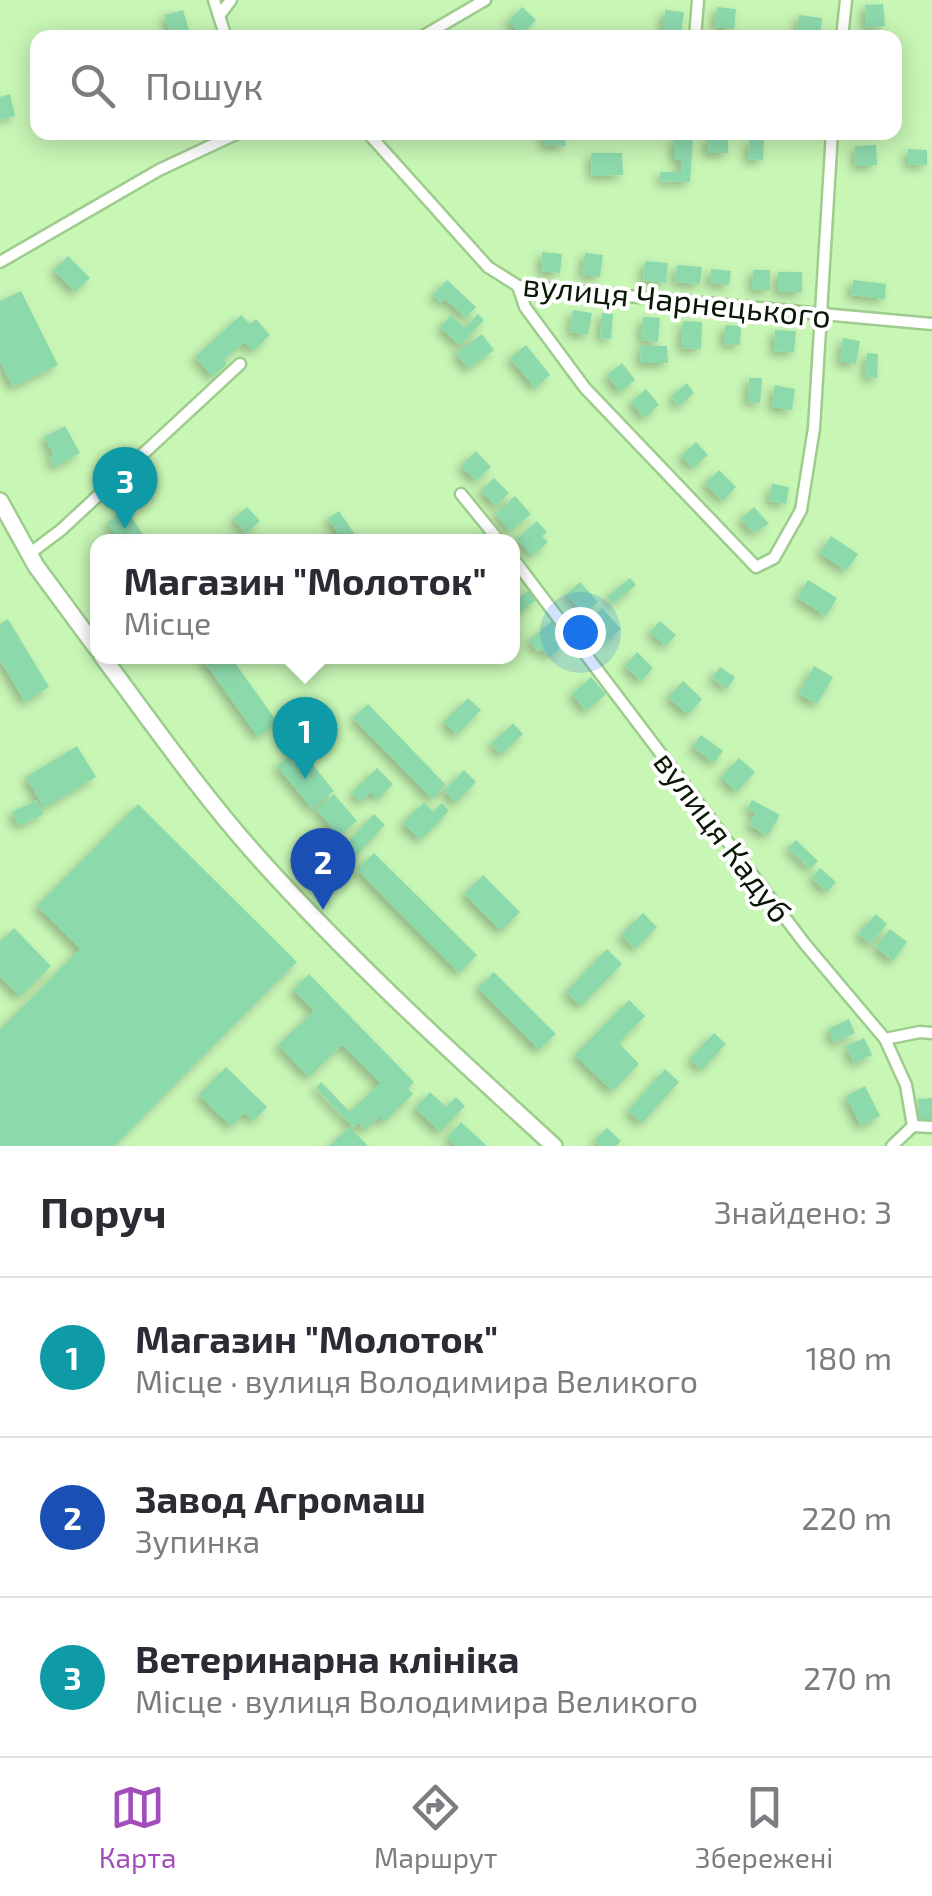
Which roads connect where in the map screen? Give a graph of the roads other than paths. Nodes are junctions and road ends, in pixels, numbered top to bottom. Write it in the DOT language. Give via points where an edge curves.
graph roads {
  1 [pos="214,0"];
  2 [pos="230,0"];
  3 [pos="485,0"];
  4 [pos="698,0"];
  5 [pos="846,0"];
  6 [pos="219,16"];
  7 [pos="223,30"];
  8 [pos="434,30"];
  9 [pos="696,30"];
  10 [pos="843,30"];
  11 [pos="223,140"];
  12 [pos="374,140"];
  13 [pos="832,140"];
  14 [pos="0,262"];
  15 [pos="518,286"];
  16 [pos="821,314"];
  17 [pos="932,324"];
  18 [pos="240,364"];
  19 [pos="461,494"];
  20 [pos="0,500"];
  21 [pos="494,534"];
  22 [pos="29,554"];
  23 [pos="520,568"];
  24 [pos="90,639"];
  25 [pos="108,664"];
  26 [pos="932,1033"];
  27 [pos="885,1039"];
  28 [pos="913,1126"];
  29 [pos="932,1127"];
  30 [pos="554,1146"];
  31 [pos="892,1146"];
  1 -- 6 [label="street"];
  2 -- 6 [label="street"];
  3 -- 8 [label="street"];
  4 -- 9 [label="street"];
  5 -- 10 [label="street"];
  6 -- 7 [label="street"];
  11 -- 14 [label="street"];
  12 -- 15 [label="street, вулиця Чарнецького" via="488,267"];
  13 -- 16 [label="street"];
  15 -- 16 [label="street, вулиця Чарнецького"];
  15 -- 16 [label="street" via="525,307 585,388 756,568 774,558 801,510"];
  16 -- 17 [label="street, вулиця Чарнецького"];
  18 -- 22 [label="street"];
  19 -- 21 [label="street"];
  20 -- 22 [label="main road"];
  22 -- 24 [label="main road"];
  23 -- 27 [label="street, вулиця Кадуб" via="805,944"];
  25 -- 30 [label="main road" via="257,856"];
  26 -- 27 [label="street"];
  27 -- 28 [label="street, вулиця Кадуб" via="906,1085"];
  28 -- 29 [label="street"];
  28 -- 31 [label="street"];
}
